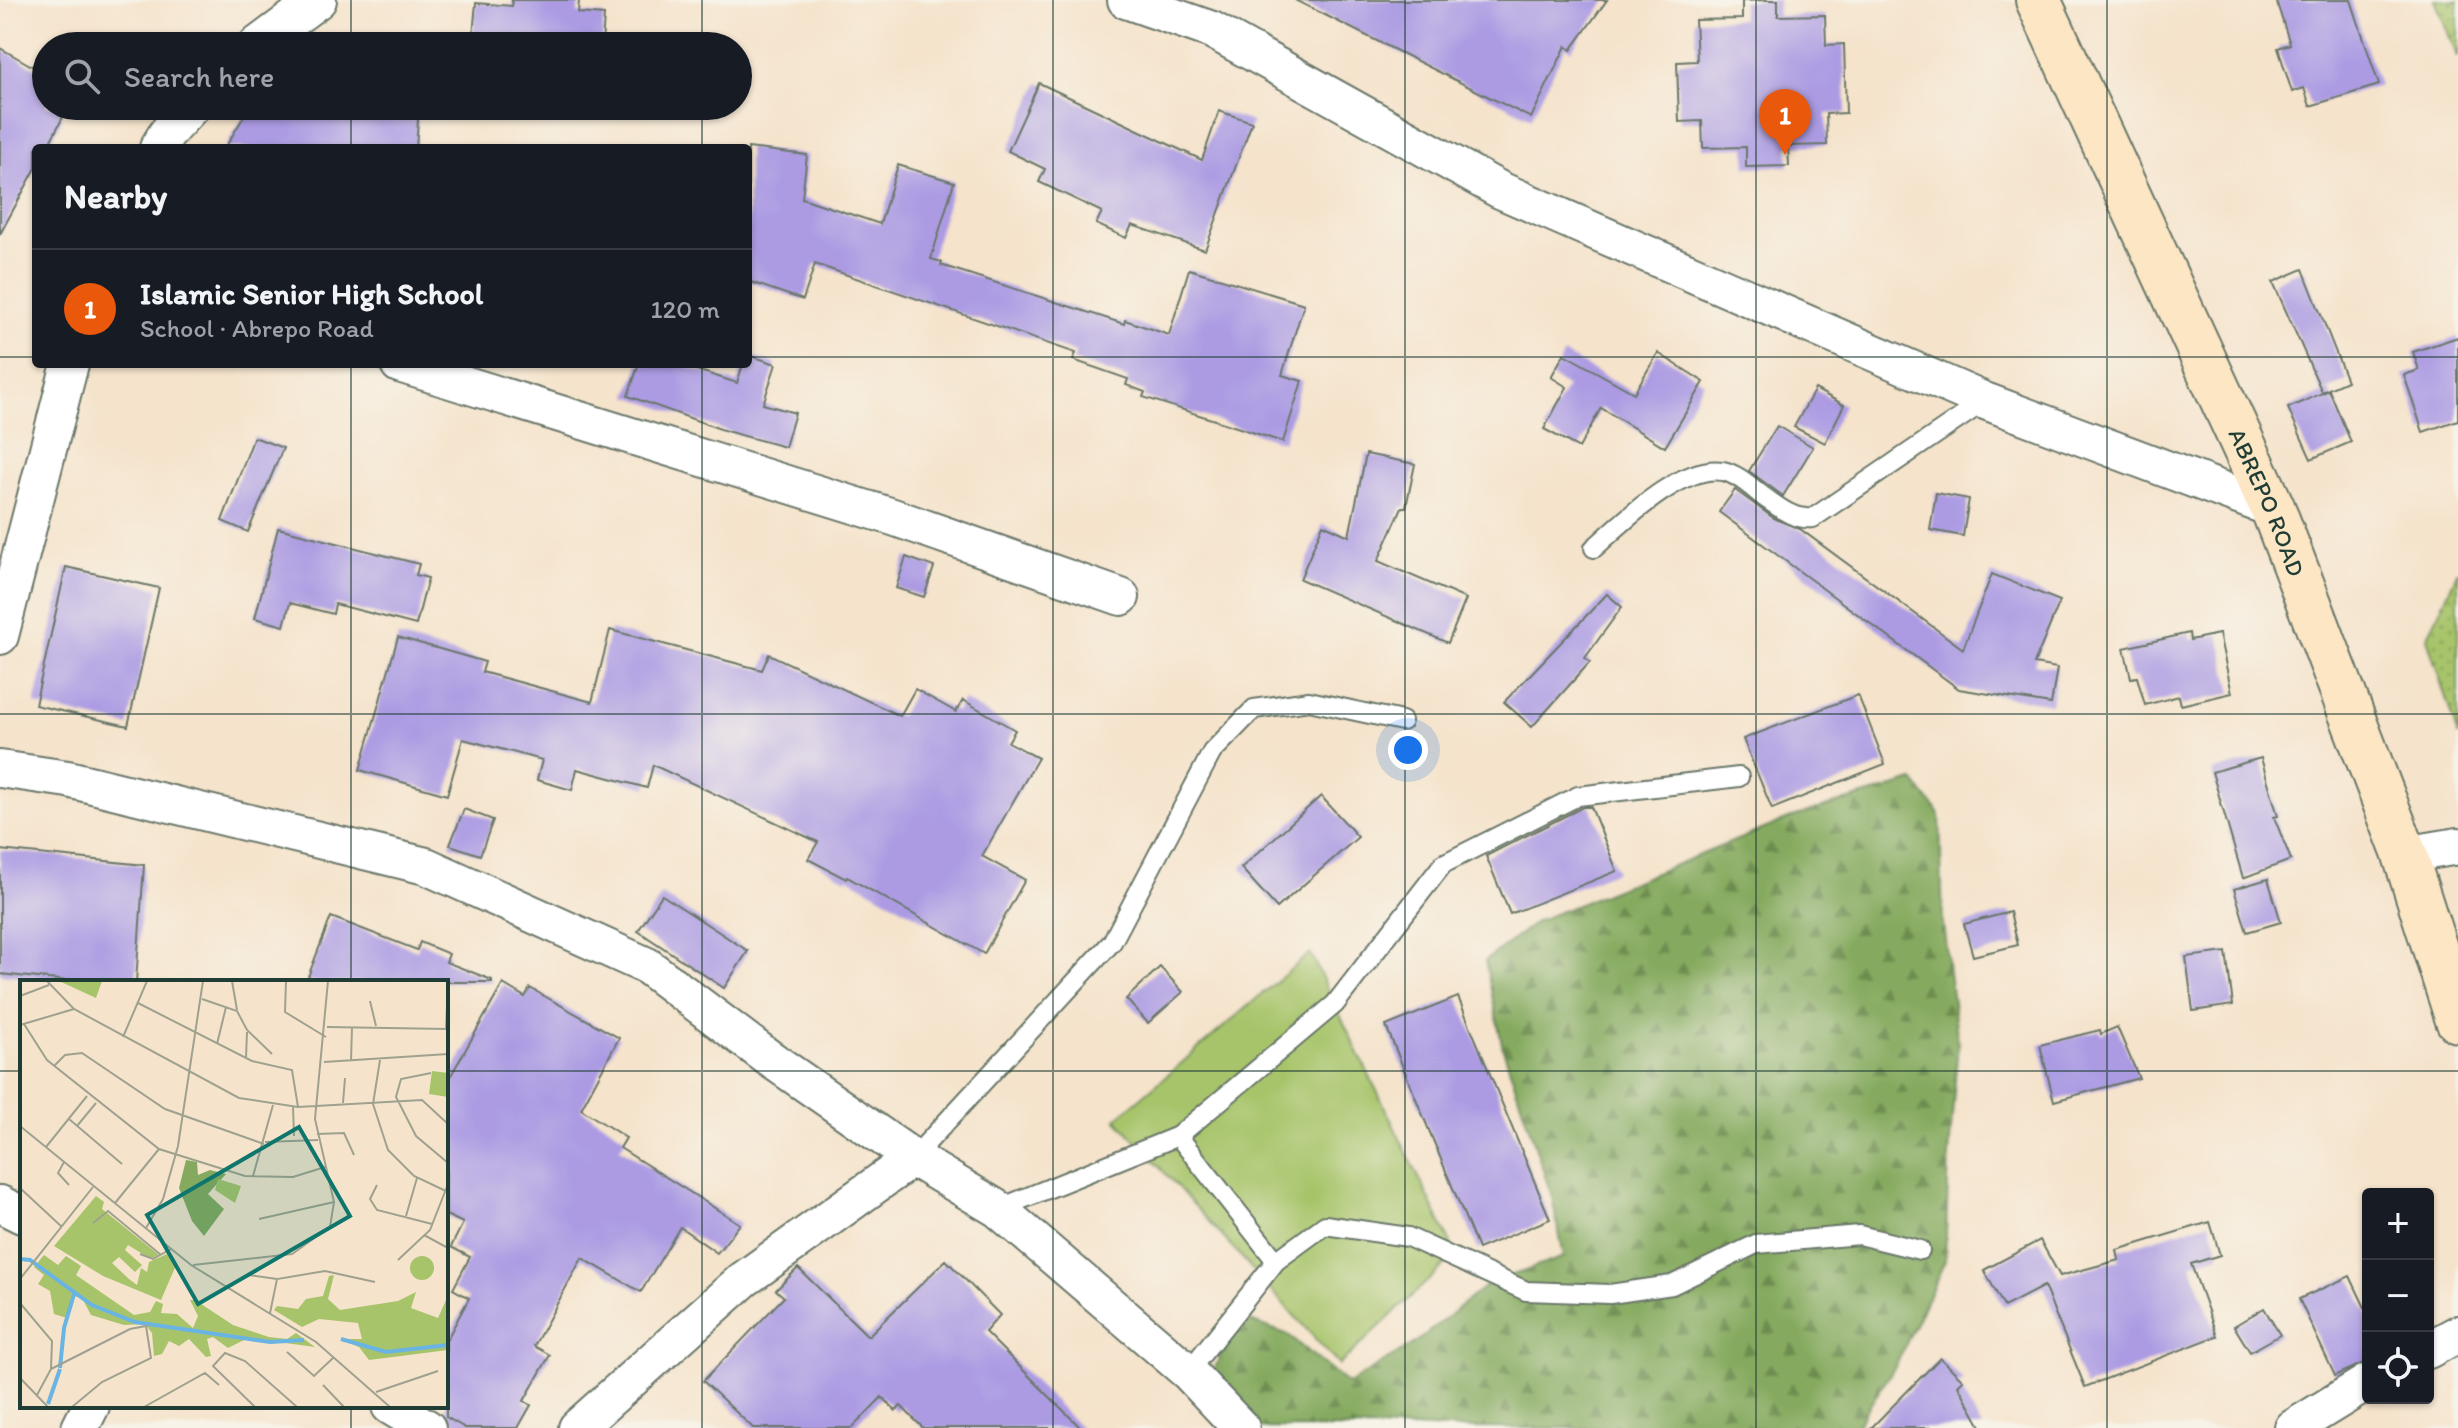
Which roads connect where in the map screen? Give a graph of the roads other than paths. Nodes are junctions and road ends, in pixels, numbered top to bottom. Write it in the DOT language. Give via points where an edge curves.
graph roads {
  1 [pos="318,0"];
  2 [pos="1126,0"];
  3 [pos="2038,0"];
  4 [pos="275,32"];
  5 [pos="179,120"];
  6 [pos="160,144"];
  7 [pos="69,368"];
  8 [pos="412,368"];
  9 [pos="1985,401"];
  10 [pos="2273,509"];
  11 [pos="1594,548"];
  12 [pos="1121,597"];
  13 [pos="0,636"];
  14 [pos="1402,721"];
  15 [pos="0,769"];
  16 [pos="1739,777"];
  17 [pos="2458,846"];
  18 [pos="2405,855"];
  19 [pos="2458,1020"];
  20 [pos="1178,1136"];
  21 [pos="913,1158"];
  22 [pos="0,1204"];
  23 [pos="998,1209"];
  24 [pos="20,1214"];
  25 [pos="1920,1250"];
  26 [pos="1276,1261"];
  27 [pos="2458,1334"];
  28 [pos="2434,1347"];
  29 [pos="1188,1372"];
  30 [pos="2362,1386"];
  31 [pos="90,1408"];
  32 [pos="393,1408"];
  33 [pos="80,1428"];
  34 [pos="427,1428"];
  35 [pos="577,1428"];
  36 [pos="1241,1428"];
  37 [pos="2293,1428"];
  1 -- 4 [label="street"];
  2 -- 9 [label="street" via="1212,30 1500,190"];
  3 -- 10 [label="main road, ABREPO ROAD"];
  5 -- 6 [label="street"];
  7 -- 13 [label="street"];
  8 -- 12 [label="street" via="893,517"];
  9 -- 10 [label="street"];
  9 -- 11 [label="lane" via="1813,518 1800,519 1736,476 1710,471 1648,500"];
  10 -- 18 [label="main road, ABREPO ROAD"];
  14 -- 21 [label="lane" via="1309,701 1254,709 1212,752 1112,942"];
  15 -- 21 [label="street" via="68,779 426,866 647,966"];
  16 -- 20 [label="lane" via="1578,796 1443,864 1335,1004"];
  17 -- 18 [label="street"];
  18 -- 19 [label="main road, ABREPO ROAD"];
  20 -- 23 [label="lane"];
  20 -- 26 [label="lane"];
  21 -- 23 [label="street"];
  21 -- 35 [label="street" via="743,1280"];
  22 -- 24 [label="street"];
  23 -- 29 [label="street"];
  25 -- 26 [label="lane" via="1859,1235 1756,1244 1672,1285 1610,1294 1526,1291 1408,1237 1325,1225"];
  26 -- 29 [label="lane"];
  27 -- 28 [label="street"];
  29 -- 36 [label="street"];
  30 -- 37 [label="street"];
  31 -- 33 [label="street"];
  32 -- 34 [label="street"];
}
